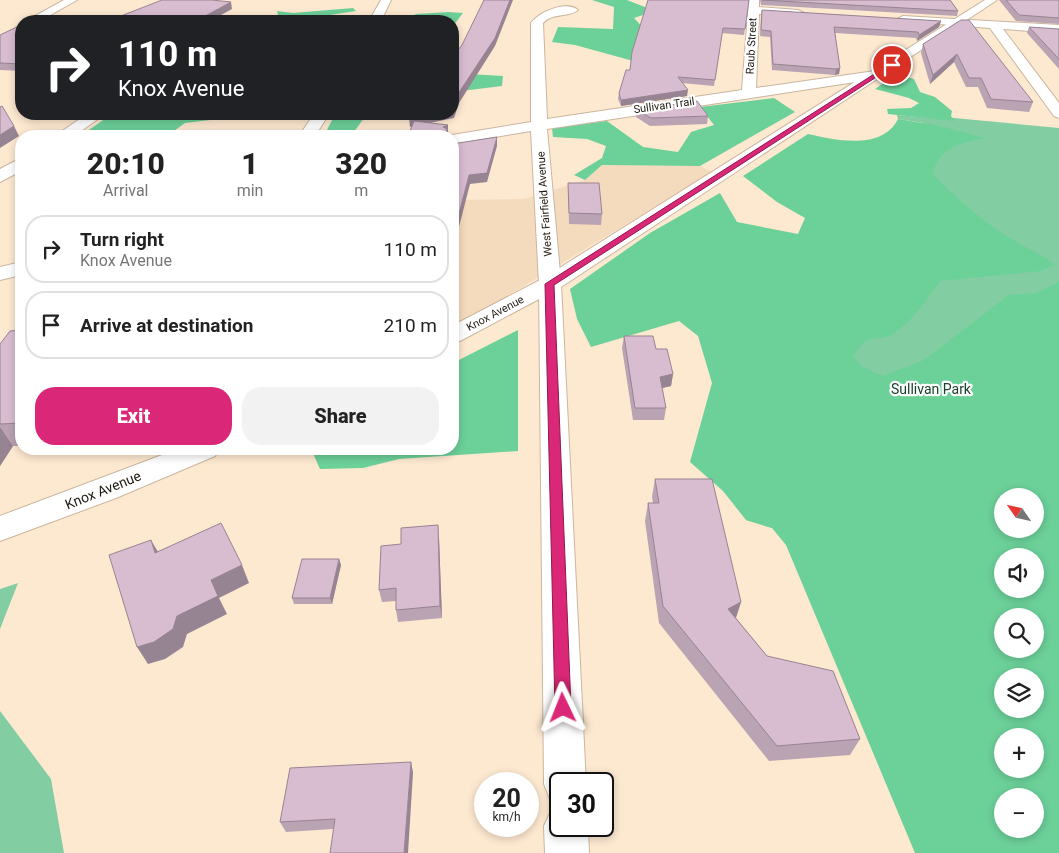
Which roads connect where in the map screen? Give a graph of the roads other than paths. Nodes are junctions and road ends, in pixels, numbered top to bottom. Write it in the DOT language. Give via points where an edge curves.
graph roads {
  1 [pos="72,0"];
  2 [pos="386,0"];
  3 [pos="992,0"];
  4 [pos="753,5"];
  5 [pos="572,10"];
  6 [pos="812,14"];
  7 [pos="43,15"];
  8 [pos="378,15"];
  9 [pos="890,19"];
  10 [pos="958,23"];
  11 [pos="994,25"];
  12 [pos="1059,29"];
  13 [pos="876,76"];
  14 [pos="749,93"];
  15 [pos="1059,113"];
  16 [pos="88,120"];
  17 [pos="539,124"];
  18 [pos="73,130"];
  19 [pos="459,138"];
  20 [pos="15,167"];
  21 [pos="0,177"];
  22 [pos="15,270"];
  23 [pos="0,274"];
  24 [pos="550,284"];
  25 [pos="459,332"];
  26 [pos="190,455"];
  27 [pos="0,530"];
  28 [pos="565,772"];
  29 [pos="566,837"];
  30 [pos="567,853"];
  1 -- 7 [label="street"];
  2 -- 8 [label="street"];
  3 -- 10 [label="street, Knox Avenue"];
  4 -- 6 [label="street"];
  4 -- 14 [label="street, Raub Street"];
  5 -- 17 [label="street, West Fairfield Avenue" via="548,13 537,23"];
  9 -- 10 [label="street"];
  10 -- 11 [label="street"];
  10 -- 13 [label="street, Knox Avenue"];
  11 -- 12 [label="street"];
  11 -- 15 [label="street"];
  13 -- 14 [label="street, Sullivan Trail"];
  13 -- 24 [label="street, Knox Avenue"];
  14 -- 17 [label="street, Sullivan Trail"];
  16 -- 18 [label="street"];
  17 -- 19 [label="street, Sullivan Trail"];
  17 -- 24 [label="street, West Fairfield Avenue"];
  20 -- 21 [label="street"];
  22 -- 23 [label="street"];
  24 -- 25 [label="street, Knox Avenue"];
  24 -- 28 [label="street, West Fairfield Avenue"];
  26 -- 27 [label="street, Knox Avenue"];
  29 -- 30 [label="street"];
}
